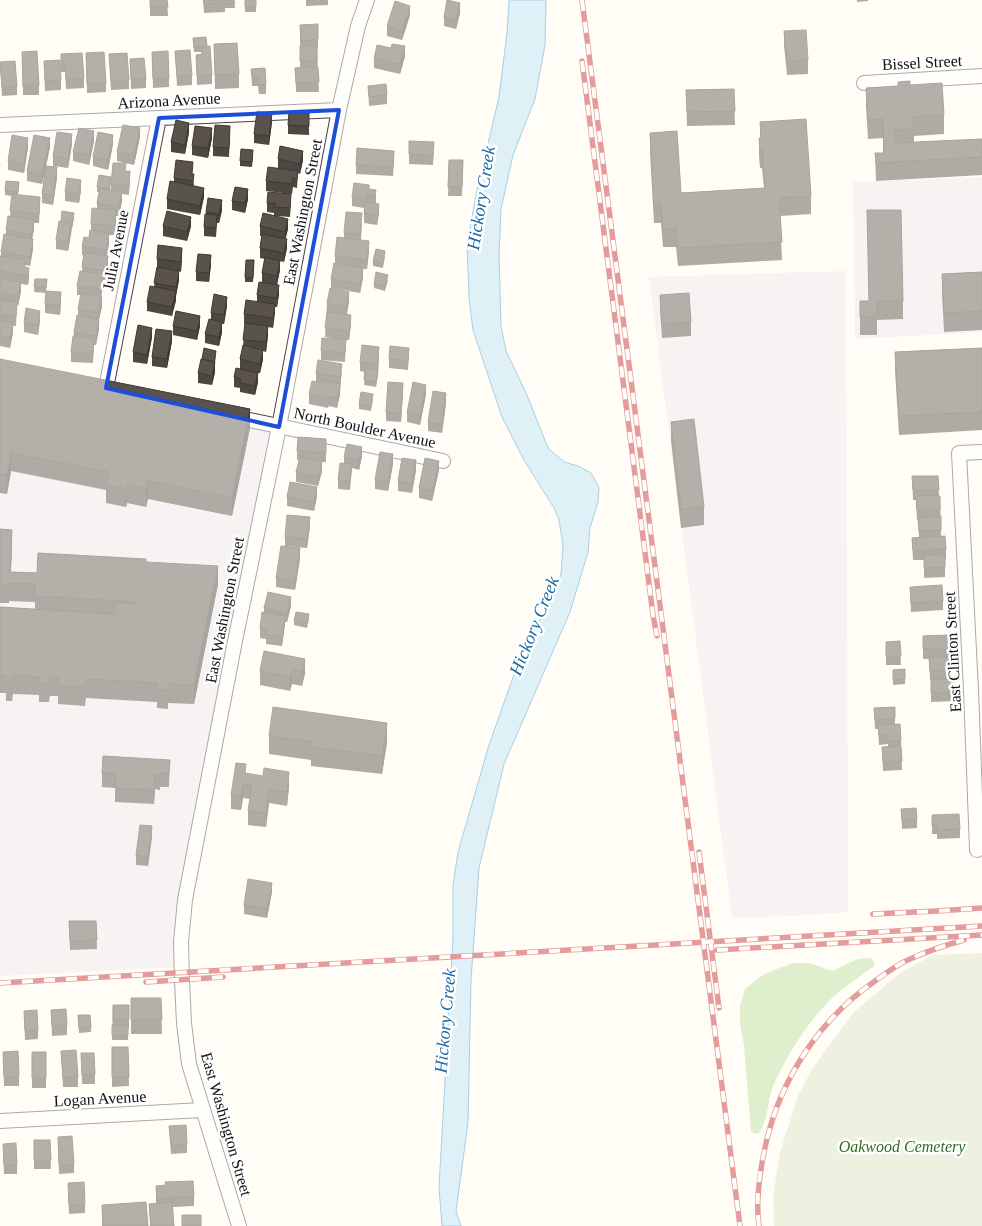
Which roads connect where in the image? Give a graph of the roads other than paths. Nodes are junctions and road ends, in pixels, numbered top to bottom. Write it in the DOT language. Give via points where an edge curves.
graph roads {
  1 [pos="368,0"];
  2 [pos="982,76"];
  3 [pos="864,83"];
  4 [pos="339,110"];
  5 [pos="159,118"];
  6 [pos="0,125"];
  7 [pos="105,388"];
  8 [pos="216,413"];
  9 [pos="279,427"];
  10 [pos="982,452"];
  11 [pos="444,461"];
  12 [pos="977,690"];
  13 [pos="979,801"];
  14 [pos="977,850"];
  15 [pos="202,1110"];
  16 [pos="0,1121"];
  17 [pos="239,1226"];
  1 -- 4 [label="street, East Washington Street" via="358,26"];
  2 -- 3 [label="street, Bissel Street"];
  4 -- 5 [label="street, Arizona Avenue"];
  4 -- 9 [label="street, East Washington Street"];
  5 -- 6 [label="street, Arizona Avenue"];
  5 -- 7 [label="street, Julia Avenue"];
  8 -- 9 [label="street, North Boulder Avenue"];
  9 -- 11 [label="street, North Boulder Avenue"];
  9 -- 15 [label="street, East Washington Street" via="185,900 181,942 184,1023"];
  10 -- 12 [label="street, East Clinton Street" via="959,453"];
  12 -- 13 [label="street, East Clinton Street"];
  13 -- 14 [label="street, East Clinton Street"];
  15 -- 16 [label="street, Logan Avenue"];
  15 -- 17 [label="street, East Washington Street"];
}
